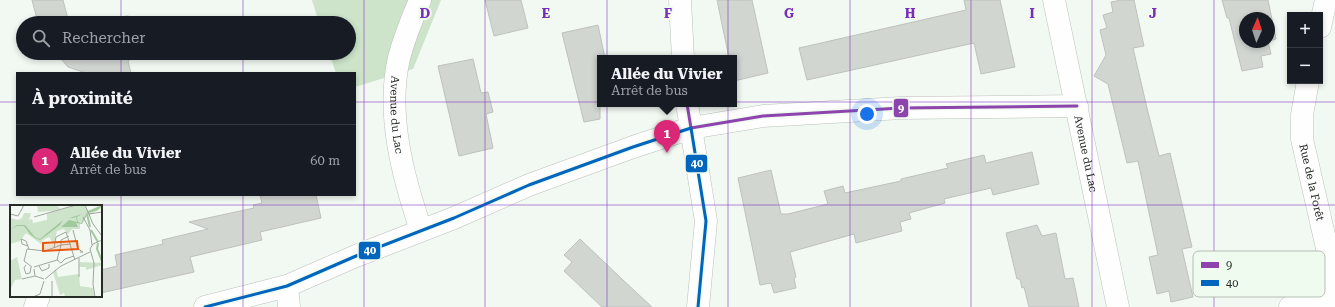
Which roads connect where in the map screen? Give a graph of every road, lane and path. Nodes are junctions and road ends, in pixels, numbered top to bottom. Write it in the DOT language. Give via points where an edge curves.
graph roads {
  1 [pos="420,0"];
  2 [pos="680,0"];
  3 [pos="1054,0"];
  4 [pos="1326,0"];
  5 [pos="1323,14"];
  6 [pos="682,55"];
  7 [pos="1307,84"];
  8 [pos="1077,106"];
  9 [pos="688,107"];
  10 [pos="691,128"];
  11 [pos="421,230"];
  12 [pos="1335,283"];
  13 [pos="287,286"];
  14 [pos="39,297"];
  15 [pos="1335,297"];
  16 [pos="35,307"];
  17 [pos="205,307"];
  18 [pos="289,307"];
  19 [pos="698,307"];
  20 [pos="1118,307"];
  21 [pos="1290,307"];
  1 -- 11 [label="street, Avenue du Lac" via="408,27 399,59 396,115 401,160"];
  2 -- 6 [label="street"];
  3 -- 8 [label="street, Avenue du Lac"];
  4 -- 5 [label="street"];
  7 -- 12 [label="street, Rue de la Forêt" via="1302,115 1302,139"];
  8 -- 10 [label="street" via="901,108 763,116"];
  8 -- 20 [label="street, Avenue du Lac"];
  9 -- 10 [label="street"];
  10 -- 11 [label="street" via="529,185"];
  10 -- 19 [label="street" via="706,221"];
  11 -- 13 [label="street"];
  13 -- 17 [label="street"];
  13 -- 18 [label="street"];
  14 -- 16 [label="street"];
  15 -- 21 [label="street"];
}
